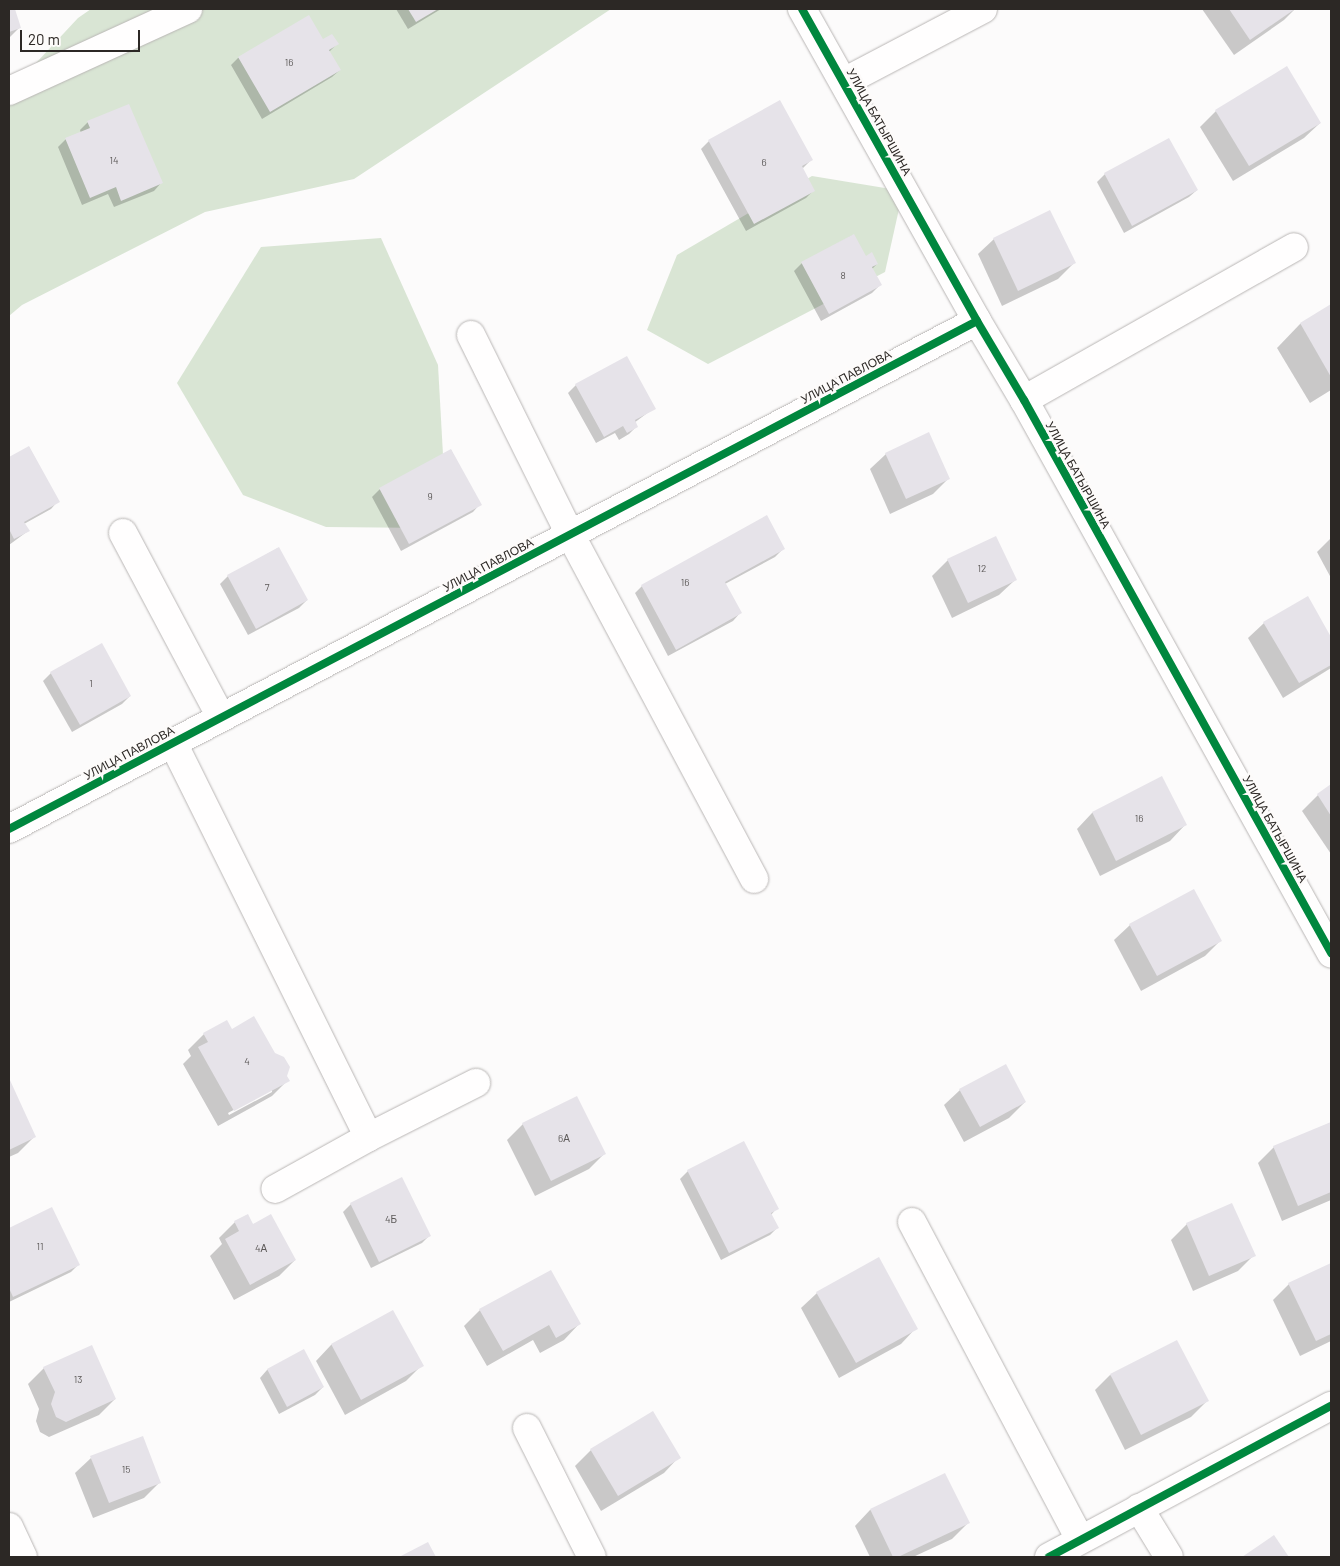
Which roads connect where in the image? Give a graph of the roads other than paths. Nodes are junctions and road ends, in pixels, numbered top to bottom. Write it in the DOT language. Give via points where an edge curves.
graph roads {
  1 [pos="188,9"];
  2 [pos="802,9"];
  3 [pos="983,9"];
  4 [pos="844,82"];
  5 [pos="9,91"];
  6 [pos="1294,247"];
  7 [pos="977,321"];
  8 [pos="471,336"];
  9 [pos="1024,400"];
  10 [pos="123,533"];
  11 [pos="570,534"];
  12 [pos="221,717"];
  13 [pos="173,743"];
  14 [pos="9,829"];
  15 [pos="754,879"];
  16 [pos="1331,953"];
  17 [pos="476,1083"];
  18 [pos="369,1137"];
  19 [pos="275,1189"];
  20 [pos="912,1222"];
  21 [pos="1331,1406"];
  22 [pos="527,1428"];
  23 [pos="1139,1508"];
  24 [pos="9,1527"];
  25 [pos="1080,1540"];
  26 [pos="23,1557"];
  27 [pos="592,1557"];
  28 [pos="1049,1557"];
  29 [pos="1169,1557"];
  1 -- 5 [label="street"];
  2 -- 4 [label="street, УЛИЦА БАТЫРШИНА"];
  3 -- 4 [label="street"];
  4 -- 7 [label="street, УЛИЦА БАТЫРШИНА"];
  6 -- 9 [label="street"];
  7 -- 9 [label="street, УЛИЦА БАТЫРШИНА"];
  7 -- 11 [label="street, УЛИЦА ПАВЛОВА"];
  8 -- 11 [label="street"];
  9 -- 16 [label="street, УЛИЦА БАТЫРШИНА"];
  10 -- 12 [label="street"];
  11 -- 12 [label="street, УЛИЦА ПАВЛОВА"];
  11 -- 15 [label="street"];
  12 -- 13 [label="street, УЛИЦА ПАВЛОВА"];
  13 -- 14 [label="street, УЛИЦА ПАВЛОВА"];
  13 -- 18 [label="street"];
  17 -- 18 [label="street"];
  18 -- 19 [label="street"];
  20 -- 25 [label="street"];
  21 -- 23 [label="street"];
  22 -- 27 [label="street"];
  23 -- 25 [label="street"];
  23 -- 29 [label="street"];
  24 -- 26 [label="street"];
  25 -- 28 [label="street"];
}
